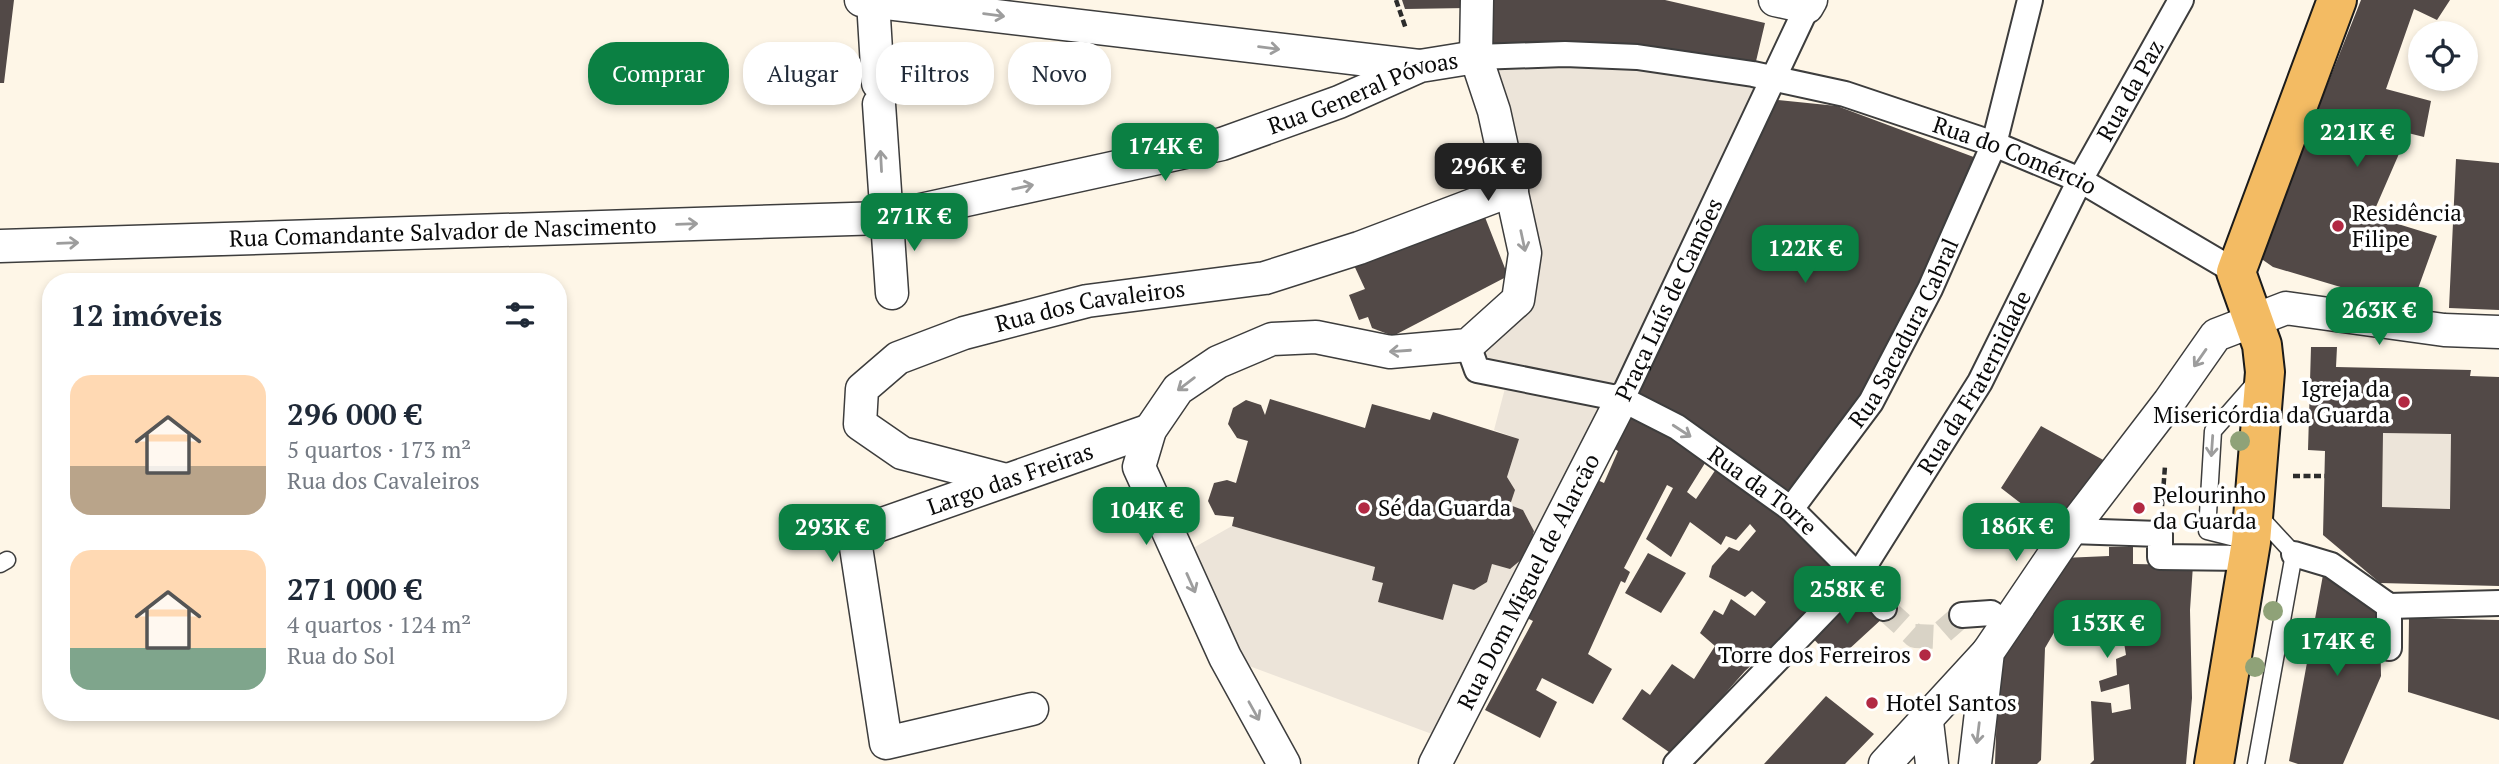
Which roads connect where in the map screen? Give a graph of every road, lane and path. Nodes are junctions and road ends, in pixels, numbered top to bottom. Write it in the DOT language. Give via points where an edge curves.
graph roads {
  1 [pos="1477,0"];
  2 [pos="1774,0"];
  3 [pos="2030,0"];
  4 [pos="2181,0"];
  5 [pos="2337,0"];
  6 [pos="867,1"];
  7 [pos="927,3"];
  8 [pos="1809,3"];
  9 [pos="1476,57"];
  10 [pos="1420,66"];
  11 [pos="1775,79"];
  12 [pos="1994,144"];
  13 [pos="2080,180"];
  14 [pos="1512,190"];
  15 [pos="884,218"];
  16 [pos="0,246"];
  17 [pos="2236,272"];
  18 [pos="892,293"];
  19 [pos="2253,319"];
  20 [pos="2499,332"];
  21 [pos="1468,345"];
  22 [pos="2264,372"];
  23 [pos="1622,399"];
  24 [pos="1150,430"];
  25 [pos="1006,480"];
  26 [pos="1791,509"];
  27 [pos="2070,531"];
  28 [pos="2251,537"];
  29 [pos="2294,554"];
  30 [pos="1858,576"];
  31 [pos="2499,603"];
  32 [pos="2389,606"];
  33 [pos="1884,608"];
  34 [pos="1962,615"];
  35 [pos="2007,624"];
  36 [pos="2389,648"];
  37 [pos="1988,652"];
  38 [pos="1032,709"];
  39 [pos="1927,722"];
  40 [pos="2219,763"];
  41 [pos="1284,764"];
  42 [pos="1435,764"];
  43 [pos="1676,764"];
  44 [pos="1885,764"];
  45 [pos="1932,764"];
  46 [pos="1975,764"];
  47 [pos="2256,764"];
  1 -- 9 [label="street"];
  2 -- 8 [label="street"];
  3 -- 12 [label="street, Rua Sacadura Cabral"];
  4 -- 13 [label="street, Rua da Paz"];
  5 -- 17 [label="main road"];
  6 -- 7 [label="street"];
  15 -- 6 [label="street, one-way" via="878,94"];
  7 -- 10 [label="street, one-way"];
  8 -- 11 [label="street, Praça Luís de Camões"];
  9 -- 10 [label="street, Rua General Póvoas"];
  9 -- 11 [label="street, Rua do Comércio" via="1636,57"];
  9 -- 14 [label="street"];
  15 -- 10 [label="street, Rua General Póvoas, one-way" via="1222,144 1339,102"];
  11 -- 12 [label="street, Rua do Comércio" via="1845,94"];
  11 -- 23 [label="street, Praça Luís de Camões"];
  12 -- 13 [label="street, Rua do Comércio"];
  12 -- 26 [label="street, Rua Sacadura Cabral" via="1930,289 1871,402"];
  13 -- 17 [label="street, Rua do Comércio"];
  13 -- 30 [label="street, Rua da Fraternidade" via="1980,382"];
  14 -- 21 [label="street, one-way" via="1525,253 1518,300"];
  14 -- 25 [label="street, Rua dos Cavaleiros" via="1265,278 1087,301 964,333 898,358 862,389 860,424 902,453"];
  16 -- 15 [label="street, Rua Comandante Salvador de Nascimento, one-way"];
  15 -- 18 [label="street"];
  17 -- 19 [label="main road"];
  19 -- 20 [label="street" via="2286,308 2444,330"];
  19 -- 22 [label="main road" via="2262,345"];
  19 -- 27 [label="street, one-way" via="2216,335"];
  21 -- 23 [label="street, Praça Luís de Camões" via="1477,370"];
  21 -- 24 [label="street, one-way" via="1390,352 1316,337 1272,339 1218,362 1178,389"];
  22 -- 28 [label="main road"];
  22 -- 28 [label="lane, one-way" via="2213,431 2207,531"];
  23 -- 26 [label="street, Rua da Torre, one-way" via="1677,427"];
  23 -- 42 [label="street, Rua Dom Miguel de Alarcão"];
  24 -- 25 [label="street, Largo das Freiras"];
  24 -- 41 [label="street, one-way" via="1139,467 1225,657"];
  25 -- 38 [label="street, Largo das Freiras" via="854,534 887,743"];
  26 -- 30 [label="street, Rua da Torre"];
  27 -- 28 [label="street" via="2160,534 2160,557"];
  27 -- 35 [label="street"];
  28 -- 29 [label="lane"];
  28 -- 40 [label="main road"];
  29 -- 32 [label="street" via="2331,565"];
  29 -- 47 [label="lane"];
  30 -- 33 [label="street, Rua da Torre"];
  30 -- 43 [label="street, Rua da Fraternidade"];
  31 -- 32 [label="street"];
  32 -- 36 [label="street"];
  34 -- 35 [label="street" via="1991,613"];
  35 -- 37 [label="street"];
  37 -- 39 [label="street"];
  37 -- 46 [label="street, one-way"];
  39 -- 44 [label="street"];
  39 -- 45 [label="street"];
}
